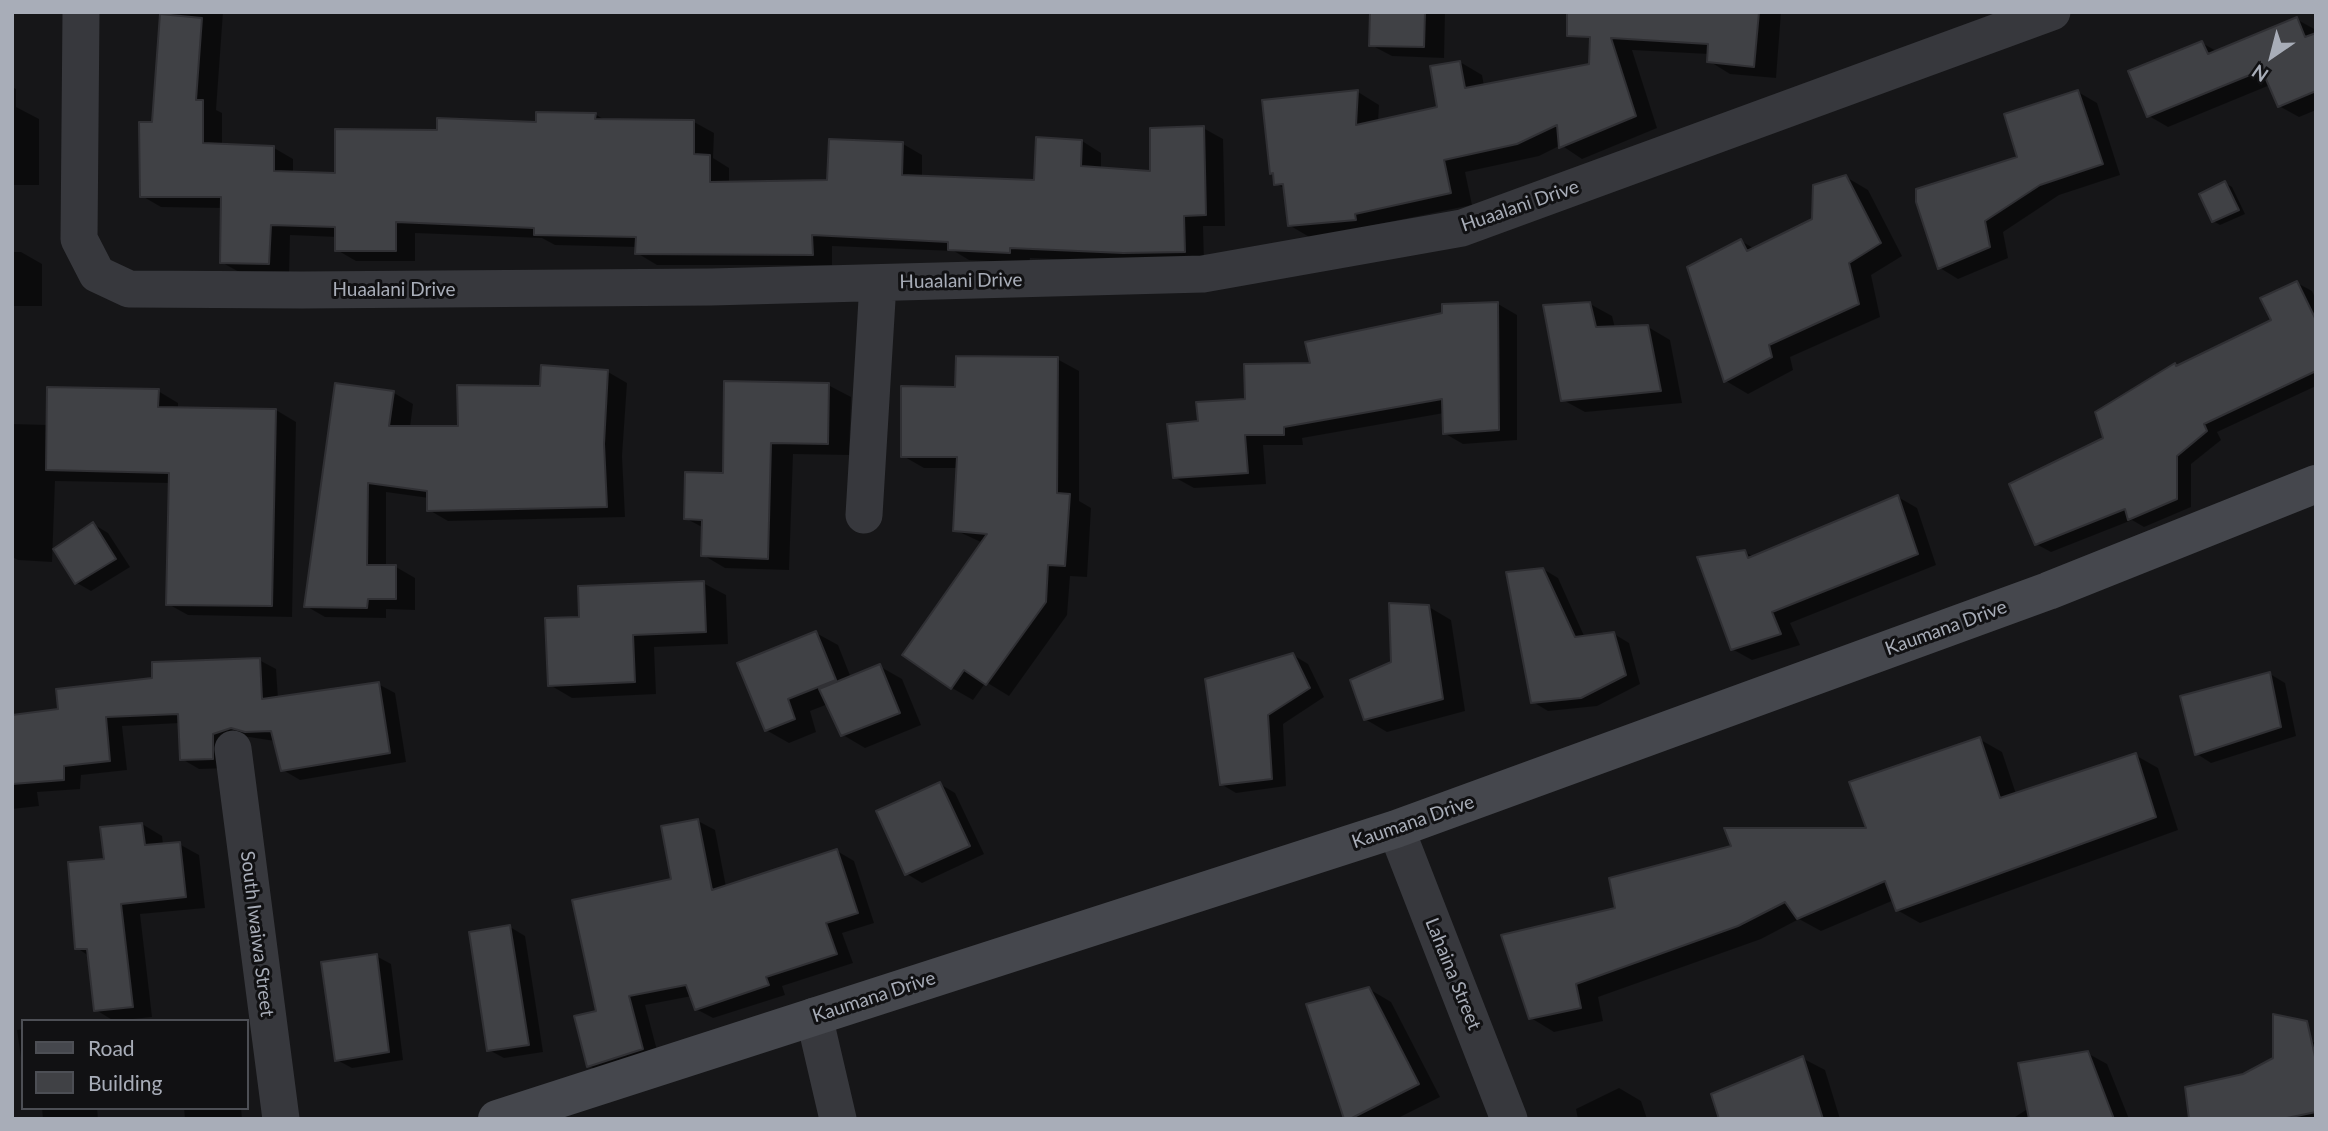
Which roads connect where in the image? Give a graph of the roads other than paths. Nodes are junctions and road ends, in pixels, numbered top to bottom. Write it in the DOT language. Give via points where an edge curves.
graph roads {
  1 [pos="81,12"];
  2 [pos="2052,12"];
  3 [pos="878,283"];
  4 [pos="2316,484"];
  5 [pos="864,515"];
  6 [pos="233,748"];
  7 [pos="1396,829"];
  8 [pos="814,1016"];
  9 [pos="281,1119"];
  10 [pos="497,1119"];
  11 [pos="838,1119"];
  12 [pos="1509,1119"];
  1 -- 3 [label="street, Huaalani Drive" via="79,239 97,274 129,289 540,290"];
  2 -- 3 [label="street, Huaalani Drive" via="1462,228 1203,274"];
  3 -- 5 [label="street"];
  4 -- 7 [label="street, Kaumana Drive" via="2048,592"];
  6 -- 9 [label="street, South Iwaiwa Street"];
  7 -- 8 [label="street, Kaumana Drive"];
  7 -- 12 [label="street, Lahaina Street"];
  8 -- 10 [label="street, Kaumana Drive"];
  8 -- 11 [label="street"];
}
